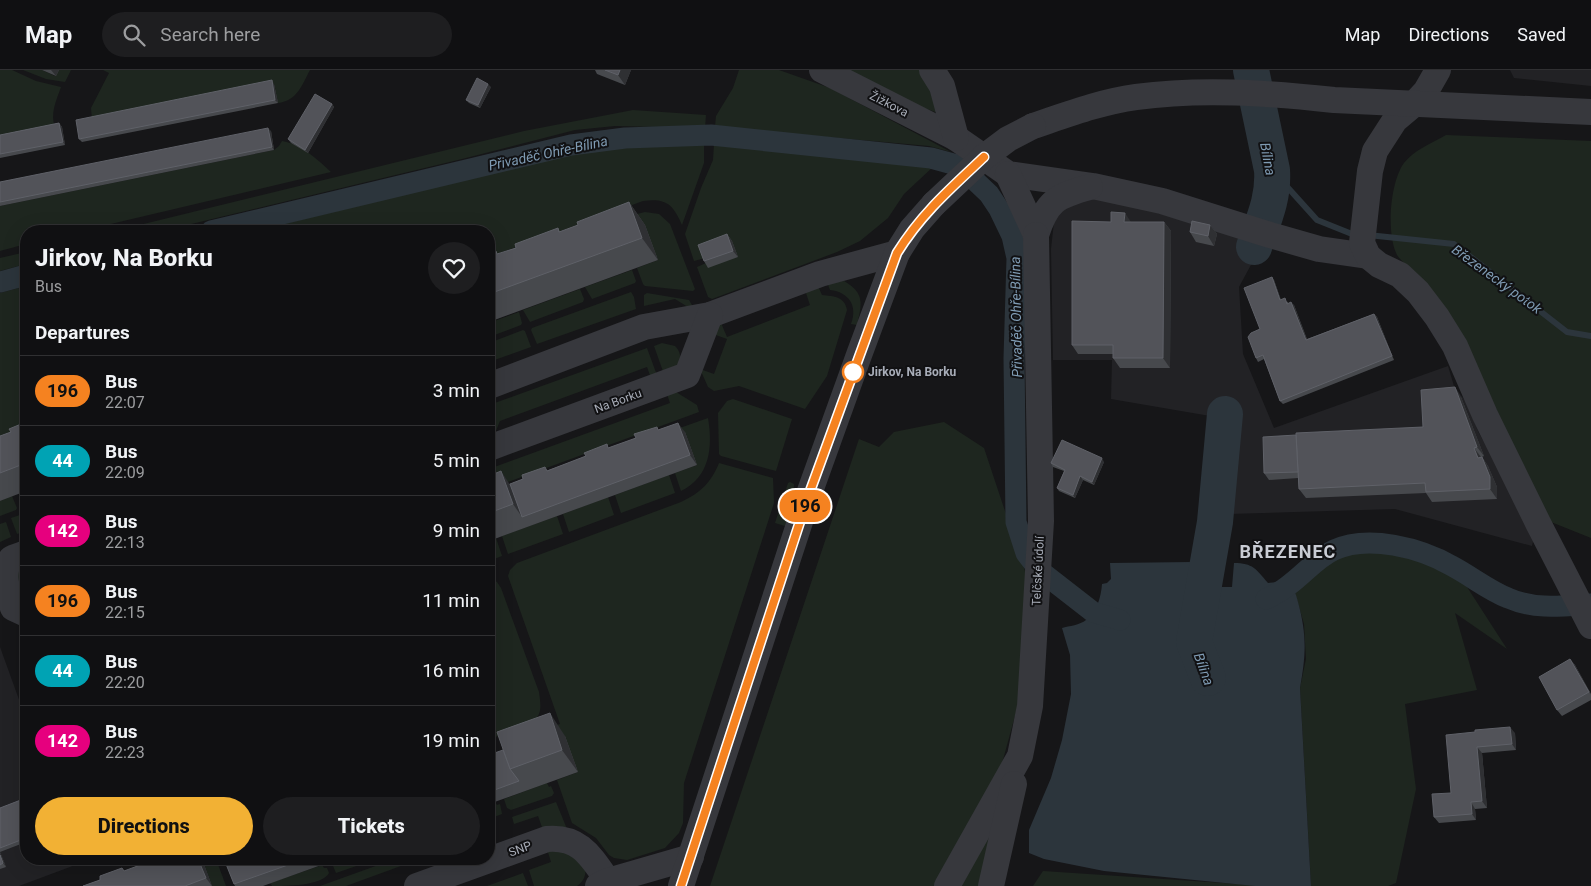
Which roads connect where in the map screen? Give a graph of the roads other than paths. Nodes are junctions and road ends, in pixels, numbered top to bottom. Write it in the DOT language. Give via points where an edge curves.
graph roads {
  1 [pos="822,70"];
  2 [pos="932,70"];
  3 [pos="1438,70"];
  4 [pos="1414,104"];
  5 [pos="1591,112"];
  6 [pos="956,138"];
  7 [pos="1008,174"];
  8 [pos="1093,186"];
  9 [pos="1036,235"];
  10 [pos="1365,242"];
  11 [pos="897,253"];
  12 [pos="710,316"];
  13 [pos="495,384"];
  14 [pos="495,446"];
  15 [pos="20,556"];
  16 [pos="20,611"];
  17 [pos="1591,625"];
  18 [pos="1020,756"];
  19 [pos="691,857"];
  20 [pos="495,858"];
  21 [pos="475,865"];
  22 [pos="603,884"];
  23 [pos="417,886"];
  24 [pos="681,886"];
  25 [pos="947,886"];
  26 [pos="991,886"];
  1 -- 6 [label="street, Žižkova"];
  2 -- 6 [label="street" via="942,86"];
  3 -- 4 [label="street"];
  4 -- 5 [label="street"];
  4 -- 10 [label="street" via="1395,120 1375,151 1370,172"];
  4 -- 11 [label="street, bridge" via="1202,92 1135,97 1087,108 1033,126 984,157 934,204"];
  6 -- 7 [label="street, Žižkova"];
  7 -- 8 [label="street"];
  7 -- 9 [label="street"];
  8 -- 9 [label="street" via="1066,193 1053,202 1041,218"];
  8 -- 10 [label="street" via="1162,201 1319,249"];
  9 -- 18 [label="street, Telčské údolí" via="1040,544 1030,706"];
  10 -- 17 [label="street" via="1379,265 1400,276 1418,292 1456,346 1489,423"];
  11 -- 12 [label="street" via="820,274"];
  11 -- 19 [label="street" via="809,494"];
  12 -- 13 [label="street" via="644,327"];
  12 -- 14 [label="street, Na Borku" via="687,375"];
  15 -- 16 [label="street" via="12,559 4,570 13,608"];
  18 -- 25 [label="street, Telčské údolí"];
  18 -- 26 [label="street"];
  19 -- 22 [label="street, SNP"];
  19 -- 24 [label="street"];
  20 -- 22 [label="street, SNP" via="547,839 561,838 579,845"];
  21 -- 23 [label="street, SNP"];
}
